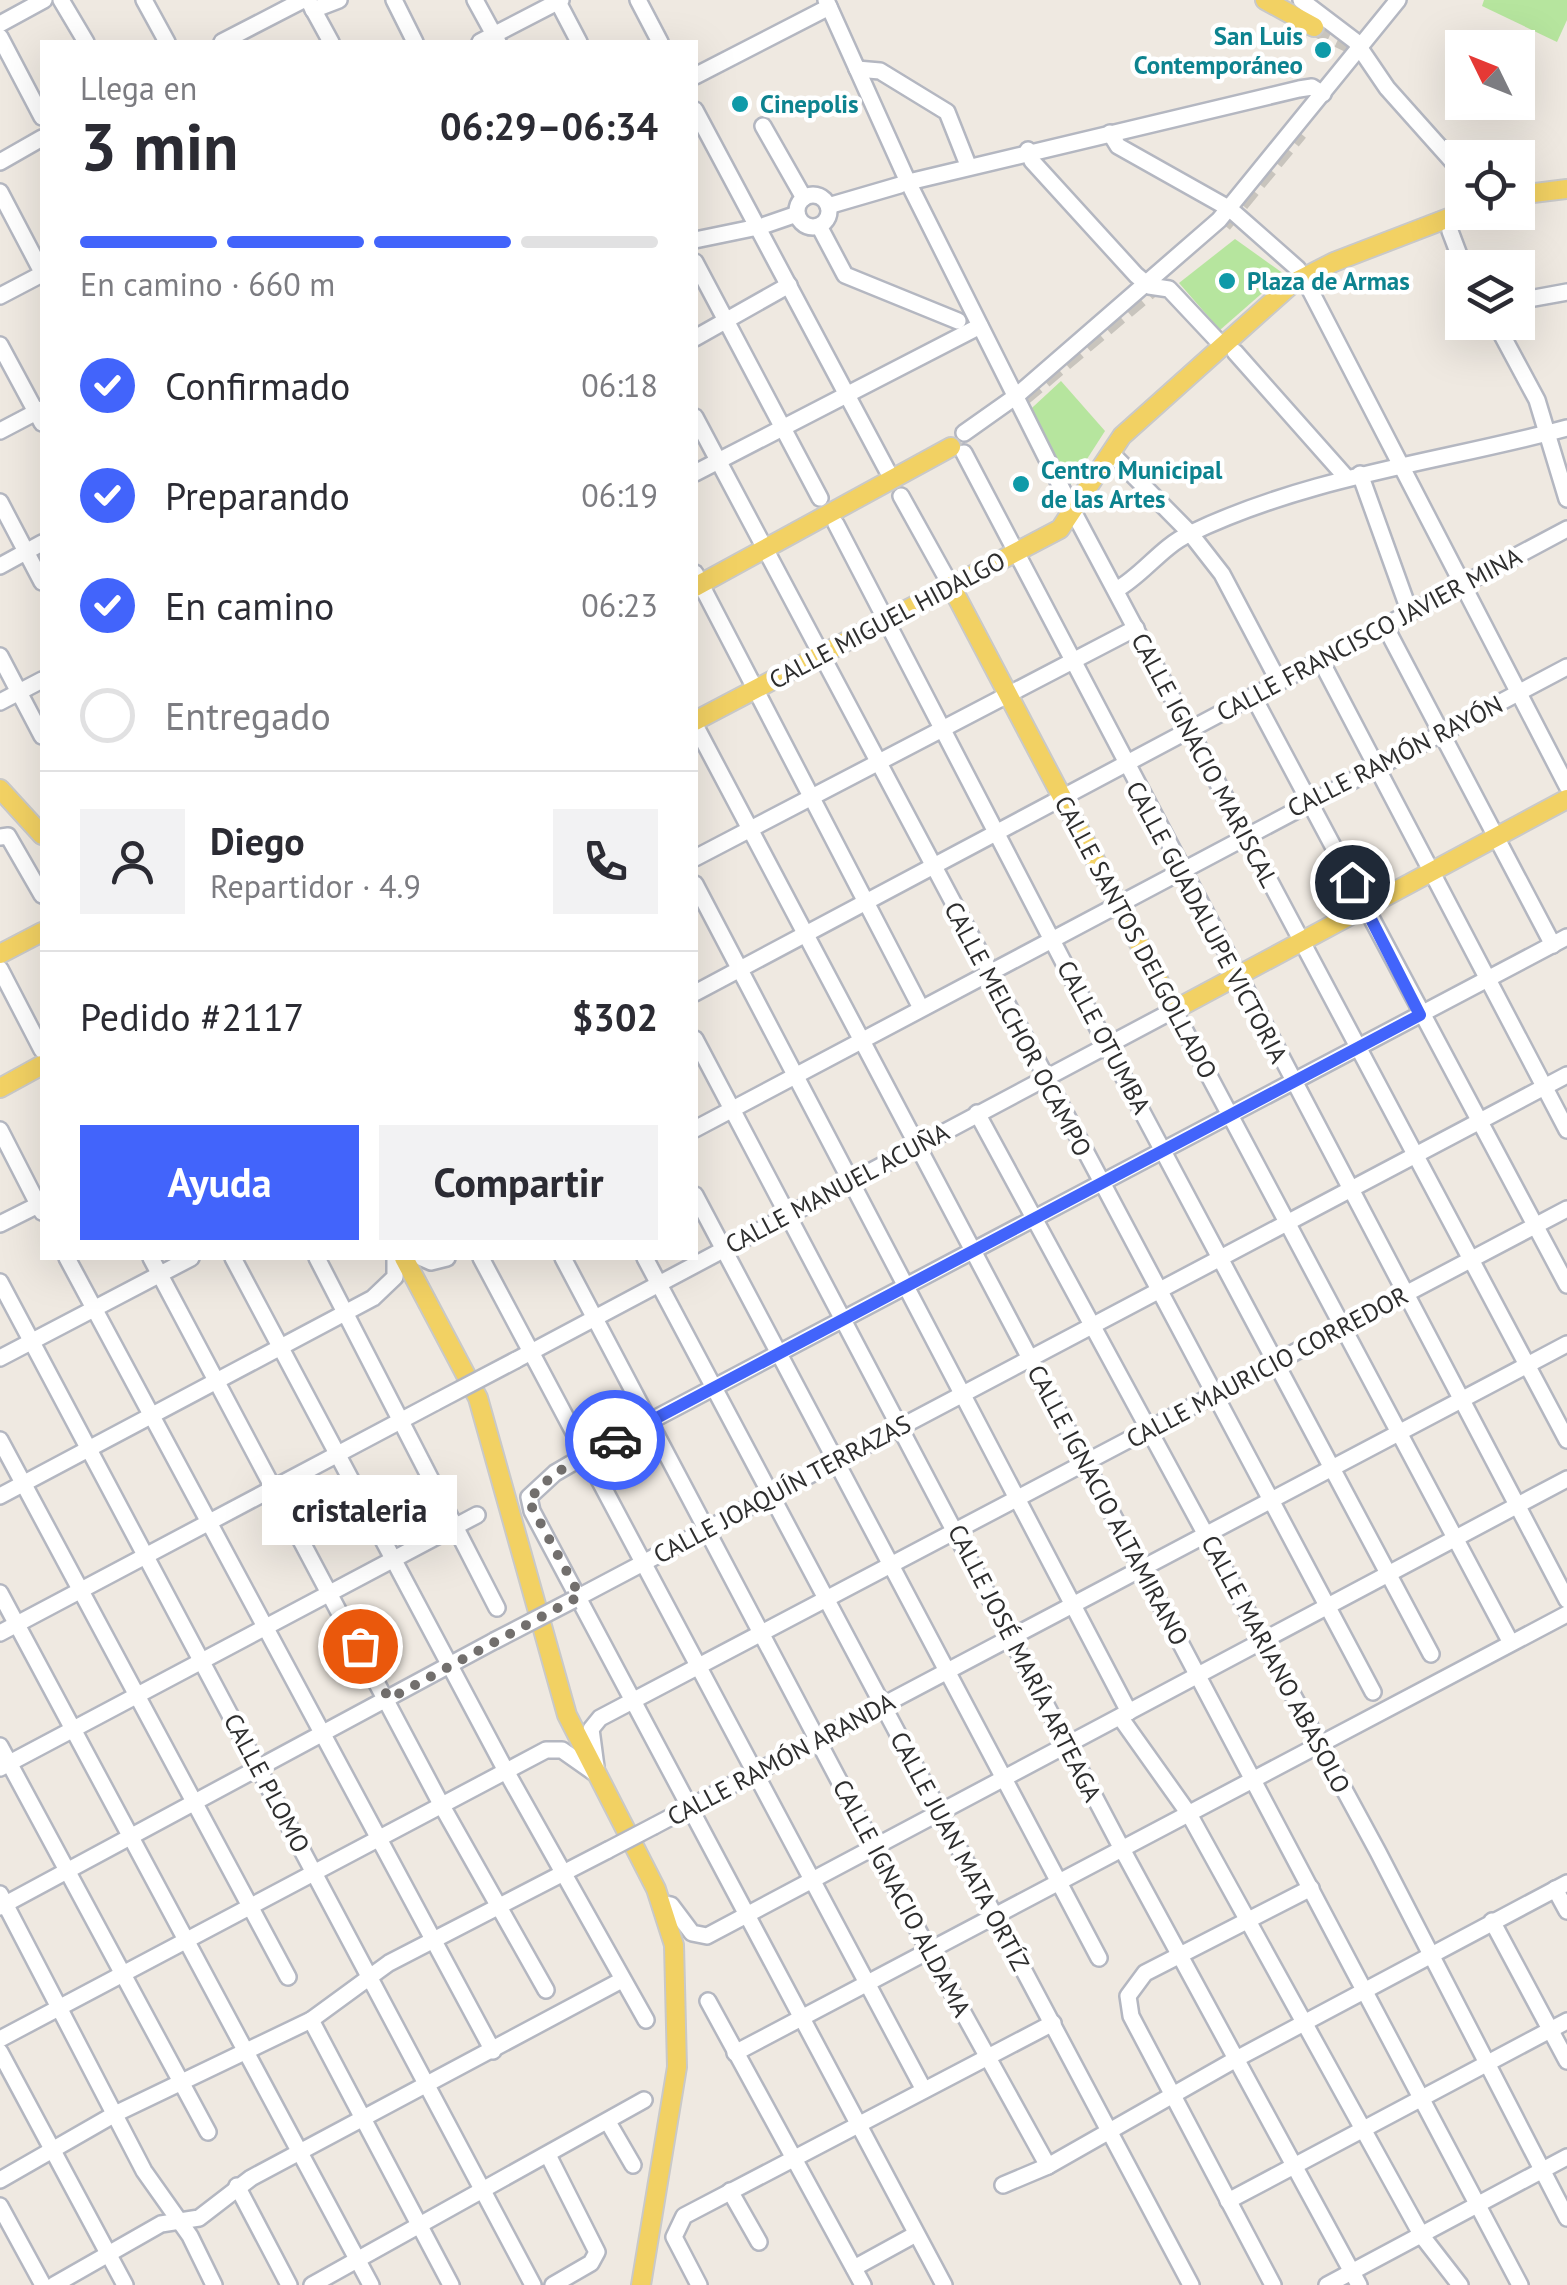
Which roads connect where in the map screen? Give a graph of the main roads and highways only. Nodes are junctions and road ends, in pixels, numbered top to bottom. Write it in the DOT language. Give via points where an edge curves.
graph roads {
  1 [pos="1265,0"];
  2 [pos="1314,26"];
  3 [pos="1567,189"];
  4 [pos="1535,193"];
  5 [pos="1445,219"];
  6 [pos="958,450"];
  7 [pos="698,581"];
  8 [pos="951,586"];
  9 [pos="698,722"];
  10 [pos="0,790"];
  11 [pos="1566,799"];
  12 [pos="40,834"];
  13 [pos="40,933"];
  14 [pos="0,954"];
  15 [pos="1174,1010"];
  16 [pos="40,1066"];
  17 [pos="0,1088"];
  18 [pos="405,1260"];
  19 [pos="641,2285"];
  1 -- 2 [label="main road"];
  3 -- 4 [label="main road"];
  5 -- 8 [label="main road, CALLE MIGUEL HIDALGO" via="1293,283 1122,436 1060,530"];
  6 -- 7 [label="main road"];
  8 -- 9 [label="main road, CALLE MIGUEL HIDALGO"];
  8 -- 15 [label="main road, CALLE SANTOS DELGOLLADO"];
  10 -- 12 [label="main road"];
  11 -- 15 [label="main road, CALLE MANUEL ACUÑA"];
  13 -- 14 [label="main road"];
  16 -- 17 [label="main road"];
  18 -- 19 [label="main road" via="478,1398 567,1716 662,1903 676,1960 676,2067"];
}
